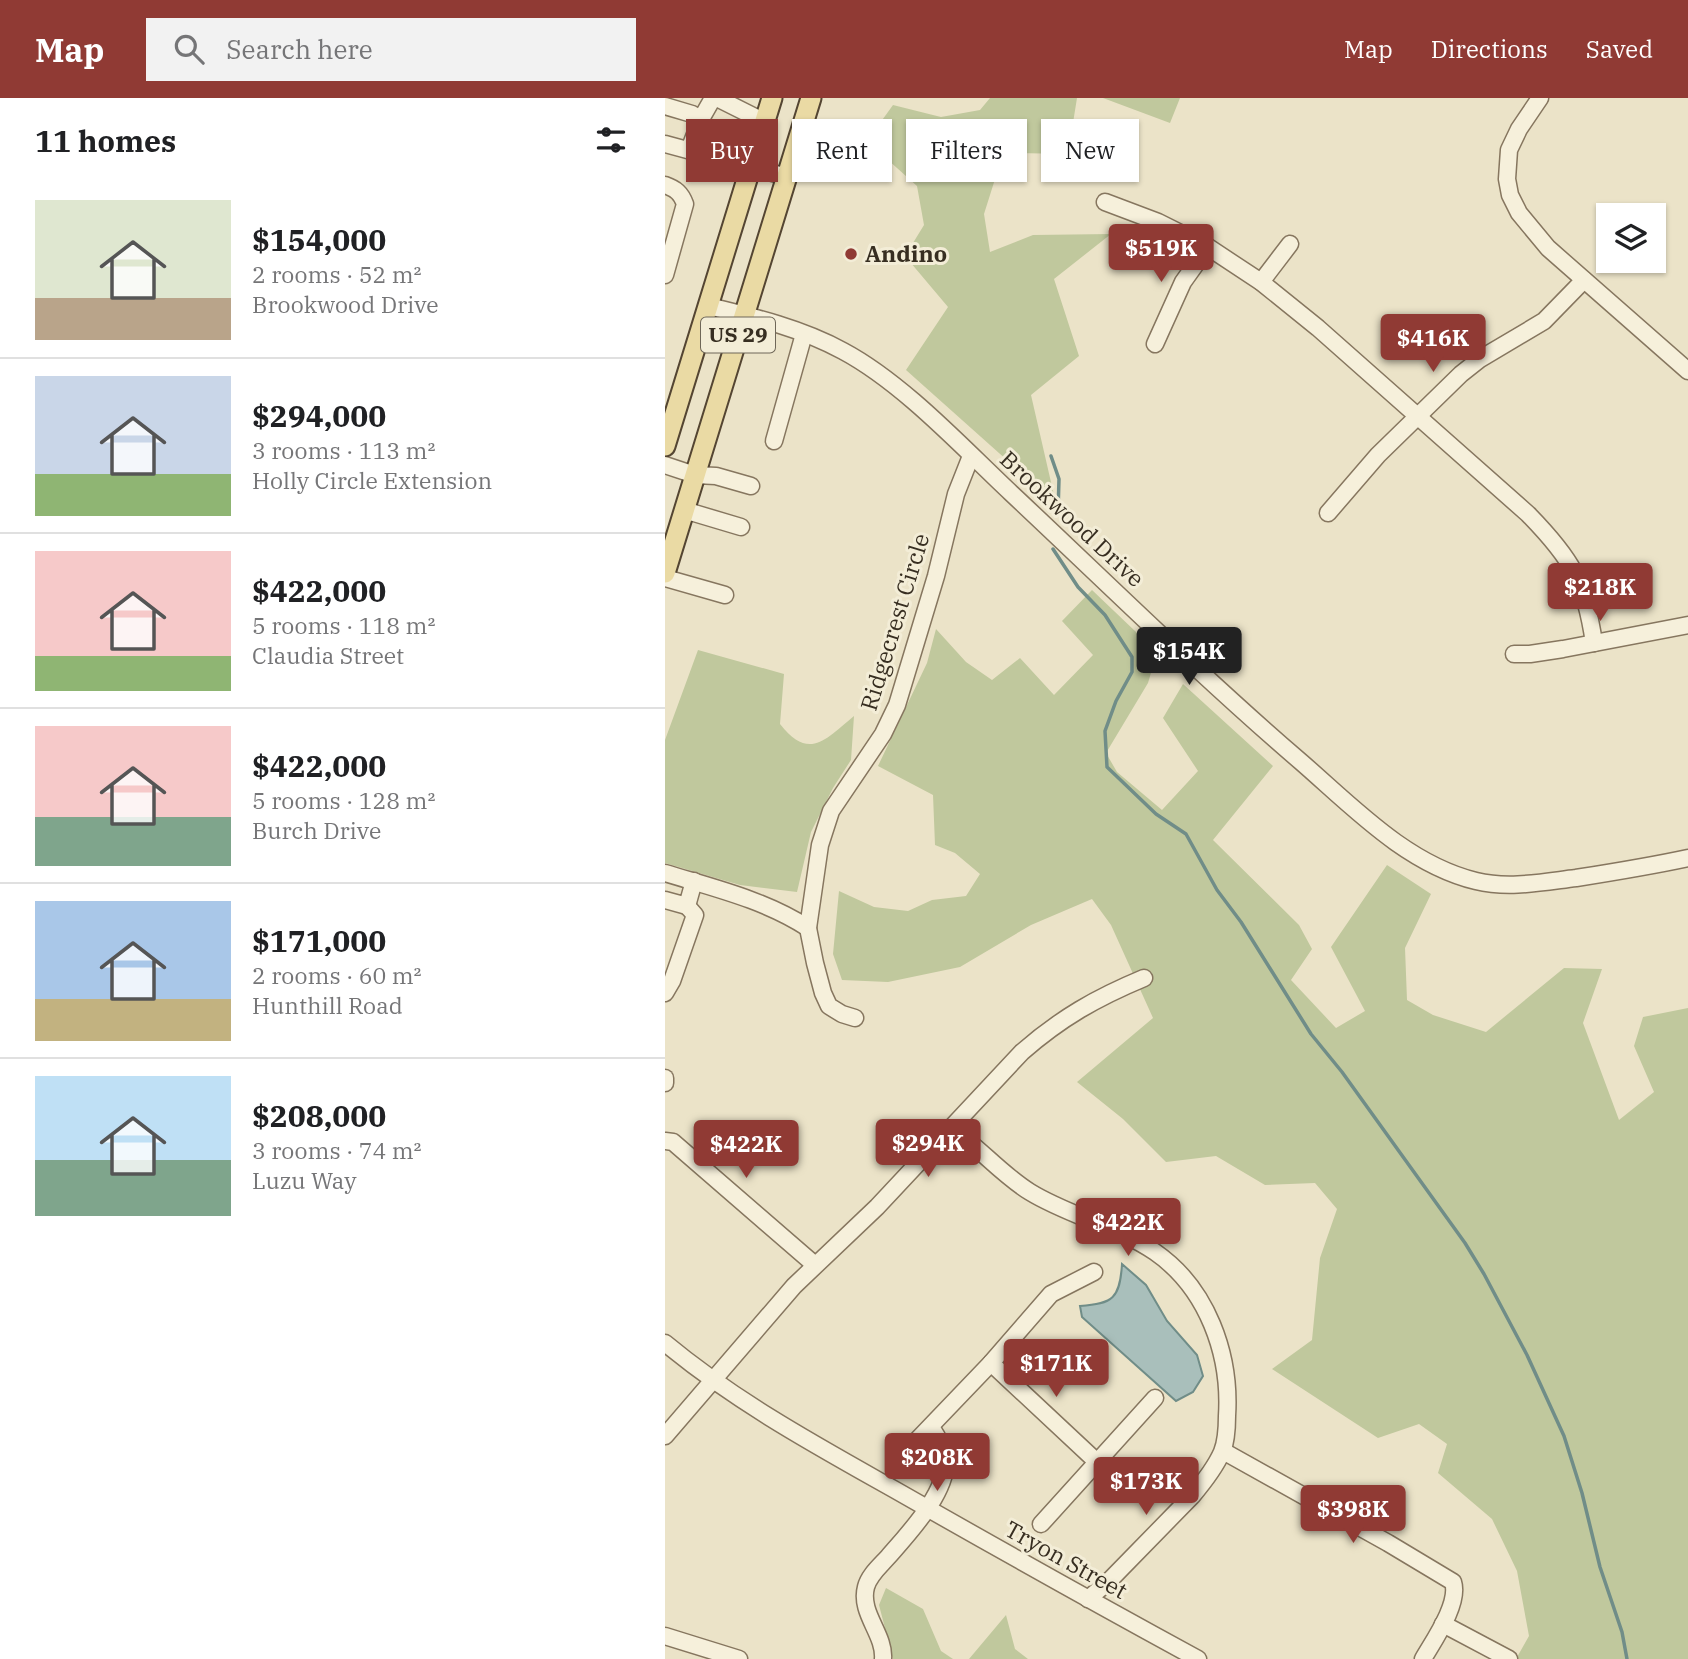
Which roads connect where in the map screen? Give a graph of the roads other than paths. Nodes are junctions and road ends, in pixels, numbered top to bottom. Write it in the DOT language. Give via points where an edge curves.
graph roads {
  1 [pos="715,98"];
  2 [pos="772,98"];
  3 [pos="811,98"];
  4 [pos="1540,98"];
  5 [pos="665,106"];
  6 [pos="701,119"];
  7 [pos="758,119"];
  8 [pos="766,119"];
  9 [pos="665,144"];
  10 [pos="686,149"];
  11 [pos="778,174"];
  12 [pos="787,177"];
  13 [pos="746,182"];
  14 [pos="665,185"];
  15 [pos="1105,202"];
  16 [pos="1290,244"];
  17 [pos="1207,247"];
  18 [pos="665,275"];
  19 [pos="1584,280"];
  20 [pos="1261,282"];
  21 [pos="708,306"];
  22 [pos="744,315"];
  23 [pos="804,334"];
  24 [pos="1155,344"];
  25 [pos="1688,371"];
  26 [pos="1418,416"];
  27 [pos="774,440"];
  28 [pos="665,446"];
  29 [pos="971,456"];
  30 [pos="665,466"];
  31 [pos="695,475"];
  32 [pos="751,486"];
  33 [pos="684,510"];
  34 [pos="1328,513"];
  35 [pos="741,527"];
  36 [pos="665,576"];
  37 [pos="725,595"];
  38 [pos="1688,625"];
  39 [pos="1594,643"];
  40 [pos="1514,654"];
  41 [pos="1688,858"];
  42 [pos="665,873"];
  43 [pos="694,881"];
  44 [pos="665,900"];
  45 [pos="687,906"];
  46 [pos="808,928"];
  47 [pos="1144,978"];
  48 [pos="665,993"];
  49 [pos="855,1018"];
  50 [pos="951,1128"];
  51 [pos="665,1141"];
  52 [pos="815,1265"];
  53 [pos="1094,1272"];
  54 [pos="665,1343"];
  55 [pos="991,1363"];
  56 [pos="713,1380"];
  57 [pos="1155,1398"];
  58 [pos="931,1427"];
  59 [pos="665,1436"];
  60 [pos="1223,1451"];
  61 [pos="899,1459"];
  62 [pos="1097,1462"];
  63 [pos="928,1508"];
  64 [pos="1041,1524"];
  65 [pos="1088,1599"];
  66 [pos="1443,1624"];
  67 [pos="665,1636"];
  68 [pos="739,1659"];
  69 [pos="883,1659"];
  70 [pos="1198,1659"];
  71 [pos="1423,1659"];
  72 [pos="1509,1659"];
  1 -- 6 [label="street"];
  1 -- 7 [label="street"];
  2 -- 8 [label="main road, US 29"];
  3 -- 12 [label="main road, US 29"];
  4 -- 19 [label="street" via="1509,149 1510,195 1534,232"];
  5 -- 6 [label="street"];
  9 -- 10 [label="street"];
  11 -- 12 [label="street"];
  12 -- 22 [label="main road, US 29"];
  13 -- 21 [label="main road, US 29"];
  14 -- 18 [label="street" via="676,189 685,204"];
  15 -- 17 [label="street"];
  16 -- 20 [label="street"];
  17 -- 20 [label="street"];
  17 -- 24 [label="street" via="1183,282"];
  19 -- 25 [label="street"];
  19 -- 26 [label="street" via="1543,321 1480,359"];
  20 -- 26 [label="street"];
  21 -- 22 [label="street, Brookwood Drive"];
  21 -- 28 [label="main road, US 29"];
  22 -- 23 [label="street, Brookwood Drive"];
  22 -- 31 [label="main road, US 29"];
  23 -- 27 [label="street"];
  23 -- 29 [label="street, Brookwood Drive" via="841,349 878,372"];
  26 -- 34 [label="street"];
  26 -- 39 [label="street" via="1528,514 1560,549 1585,594"];
  29 -- 41 [label="street, Brookwood Drive" via="1229,699 1411,852 1475,881 1509,885"];
  29 -- 46 [label="street, Ridgecrest Circle" via="956,494 897,705 825,825"];
  30 -- 31 [label="street"];
  31 -- 32 [label="street"];
  31 -- 33 [label="main road, US 29"];
  33 -- 35 [label="street"];
  33 -- 36 [label="main road, US 29"];
  36 -- 37 [label="street"];
  38 -- 39 [label="street"];
  39 -- 40 [label="street"];
  42 -- 43 [label="street"];
  43 -- 45 [label="street"];
  43 -- 46 [label="street" via="773,908"];
  44 -- 45 [label="street"];
  45 -- 48 [label="street" via="695,915"];
  46 -- 49 [label="street, Ridgecrest Circle" via="829,1006"];
  47 -- 50 [label="street" via="1081,1007 1047,1030"];
  50 -- 52 [label="street"];
  50 -- 60 [label="street" via="1029,1191 1143,1245 1183,1277 1210,1318 1223,1357 1228,1396"];
  51 -- 52 [label="street" via="673,1142"];
  52 -- 56 [label="street"];
  53 -- 55 [label="street" via="1051,1294"];
  54 -- 56 [label="street, Tryon Street"];
  55 -- 58 [label="street"];
  55 -- 62 [label="street"];
  56 -- 59 [label="street"];
  56 -- 63 [label="street, Tryon Street"];
  57 -- 62 [label="street"];
  58 -- 61 [label="street"];
  58 -- 63 [label="street" via="946,1458 940,1487"];
  60 -- 65 [label="street" via="1192,1496"];
  60 -- 66 [label="street" via="1453,1582 1455,1596"];
  62 -- 64 [label="street"];
  63 -- 65 [label="street, Tryon Street"];
  63 -- 69 [label="street" via="866,1585 867,1608 882,1644"];
  65 -- 70 [label="street, Tryon Street"];
  66 -- 71 [label="street"];
  66 -- 72 [label="street"];
  67 -- 68 [label="street"];
}
